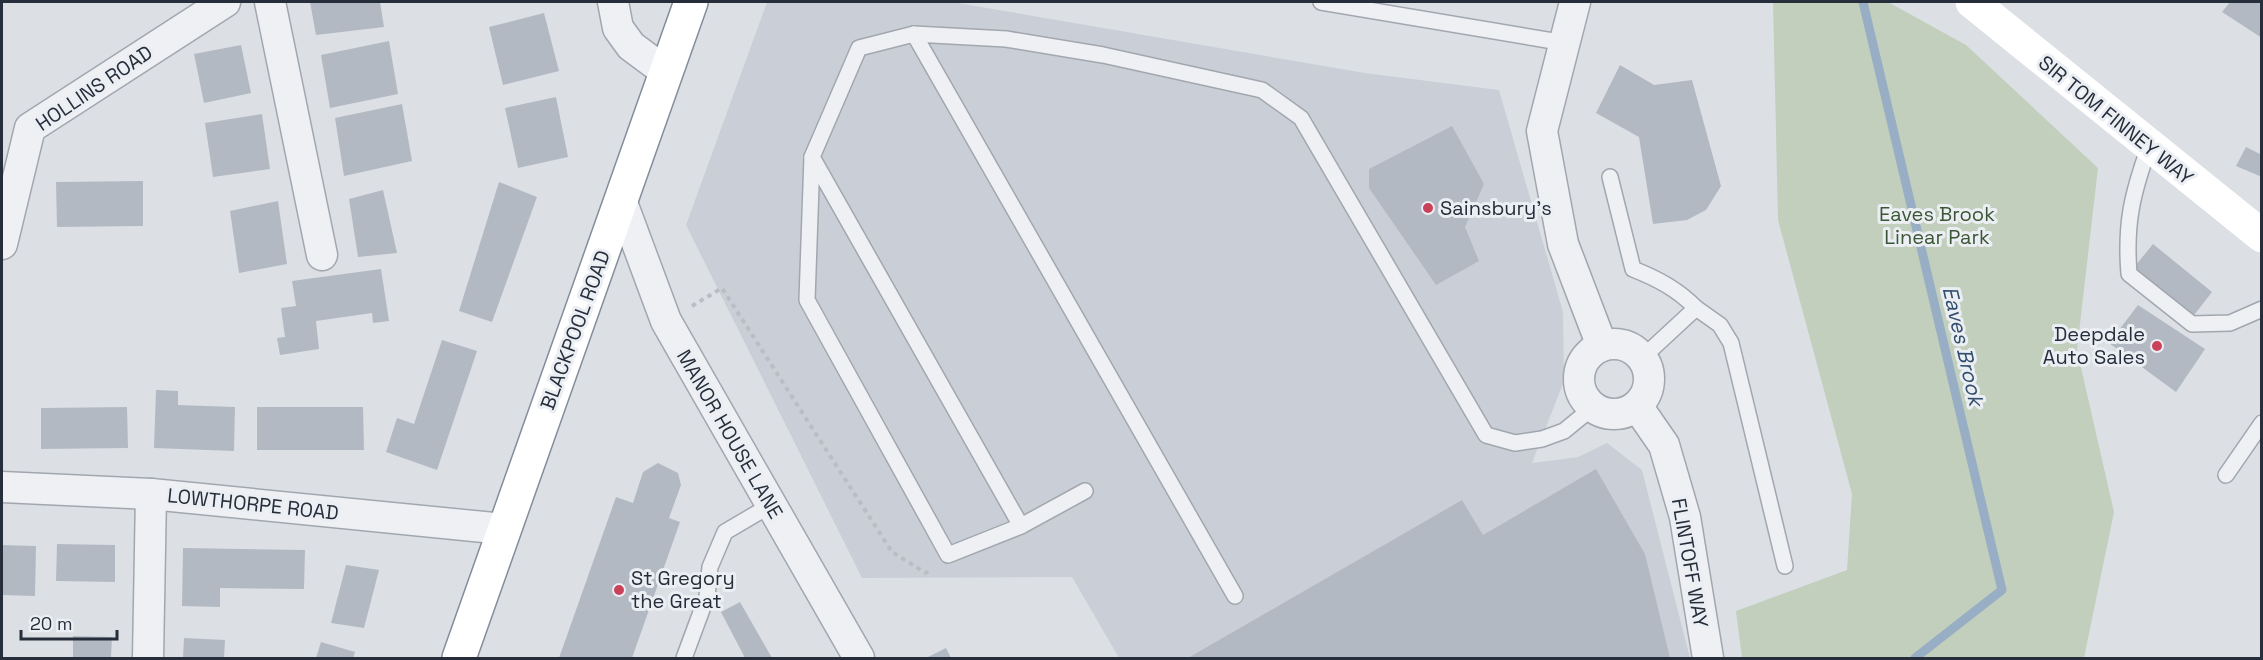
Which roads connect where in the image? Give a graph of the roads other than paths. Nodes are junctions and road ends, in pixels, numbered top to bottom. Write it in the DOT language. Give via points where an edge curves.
graph roads {
  1 [pos="225,2"];
  2 [pos="270,2"];
  3 [pos="613,2"];
  4 [pos="691,2"];
  5 [pos="1321,2"];
  6 [pos="1575,2"];
  7 [pos="1972,2"];
  8 [pos="914,34"];
  9 [pos="1564,43"];
  10 [pos="666,72"];
  11 [pos="2149,147"];
  12 [pos="812,157"];
  13 [pos="1610,177"];
  14 [pos="621,200"];
  15 [pos="2262,236"];
  16 [pos="2,244"];
  17 [pos="322,255"];
  18 [pos="1696,308"];
  19 [pos="2262,309"];
  20 [pos="1602,346"];
  21 [pos="1641,358"];
  22 [pos="1637,406"];
  23 [pos="1595,409"];
  24 [pos="2262,423"];
  25 [pos="2226,476"];
  26 [pos="2,488"];
  27 [pos="1085,491"];
  28 [pos="152,494"];
  29 [pos="771,505"];
  30 [pos="1021,526"];
  31 [pos="504,529"];
  32 [pos="1785,566"];
  33 [pos="1235,596"];
  34 [pos="148,658"];
  35 [pos="459,658"];
  36 [pos="684,658"];
  37 [pos="859,658"];
  38 [pos="1708,658"];
  1 -- 16 [label="street, HOLLINS ROAD" via="30,128"];
  2 -- 17 [label="street"];
  3 -- 10 [label="street" via="618,28 631,46"];
  4 -- 10 [label="main road, BLACKPOOL ROAD"];
  5 -- 9 [label="lane"];
  6 -- 9 [label="street"];
  7 -- 11 [label="main road, SIR TOM FINNEY WAY"];
  8 -- 12 [label="lane" via="859,48"];
  8 -- 23 [label="lane" via="1006,39 1103,55 1262,90 1301,118 1486,435 1515,443 1542,439 1564,431"];
  8 -- 33 [label="lane"];
  9 -- 20 [label="street" via="1542,131 1563,244"];
  10 -- 14 [label="main road, BLACKPOOL ROAD"];
  11 -- 15 [label="main road, SIR TOM FINNEY WAY"];
  11 -- 19 [label="lane" via="2135,185 2127,225 2129,274 2192,324 2230,323"];
  12 -- 30 [label="lane"];
  12 -- 30 [label="lane" via="807,300 948,555"];
  13 -- 18 [label="lane" via="1634,269 1680,292"];
  14 -- 29 [label="street, MANOR HOUSE LANE" via="666,321"];
  14 -- 31 [label="main road, BLACKPOOL ROAD"];
  18 -- 21 [label="lane"];
  18 -- 32 [label="lane" via="1720,325 1731,342"];
  20 -- 21 [label="street" via="1620,344 1632,348"];
  20 -- 23 [label="street" via="1590,352 1579,370 1582,394"];
  21 -- 22 [label="street" via="1649,381"];
  22 -- 23 [label="street" via="1621,414"];
  22 -- 38 [label="street, FLINTOFF WAY" via="1664,445 1685,517"];
  24 -- 25 [label="lane"];
  26 -- 28 [label="street, LOWTHORPE ROAD"];
  27 -- 30 [label="lane"];
  28 -- 31 [label="street, LOWTHORPE ROAD"];
  28 -- 34 [label="street"];
  29 -- 36 [label="lane" via="725,532 710,567 707,596"];
  29 -- 37 [label="street, MANOR HOUSE LANE"];
  31 -- 35 [label="main road, BLACKPOOL ROAD"];
}
